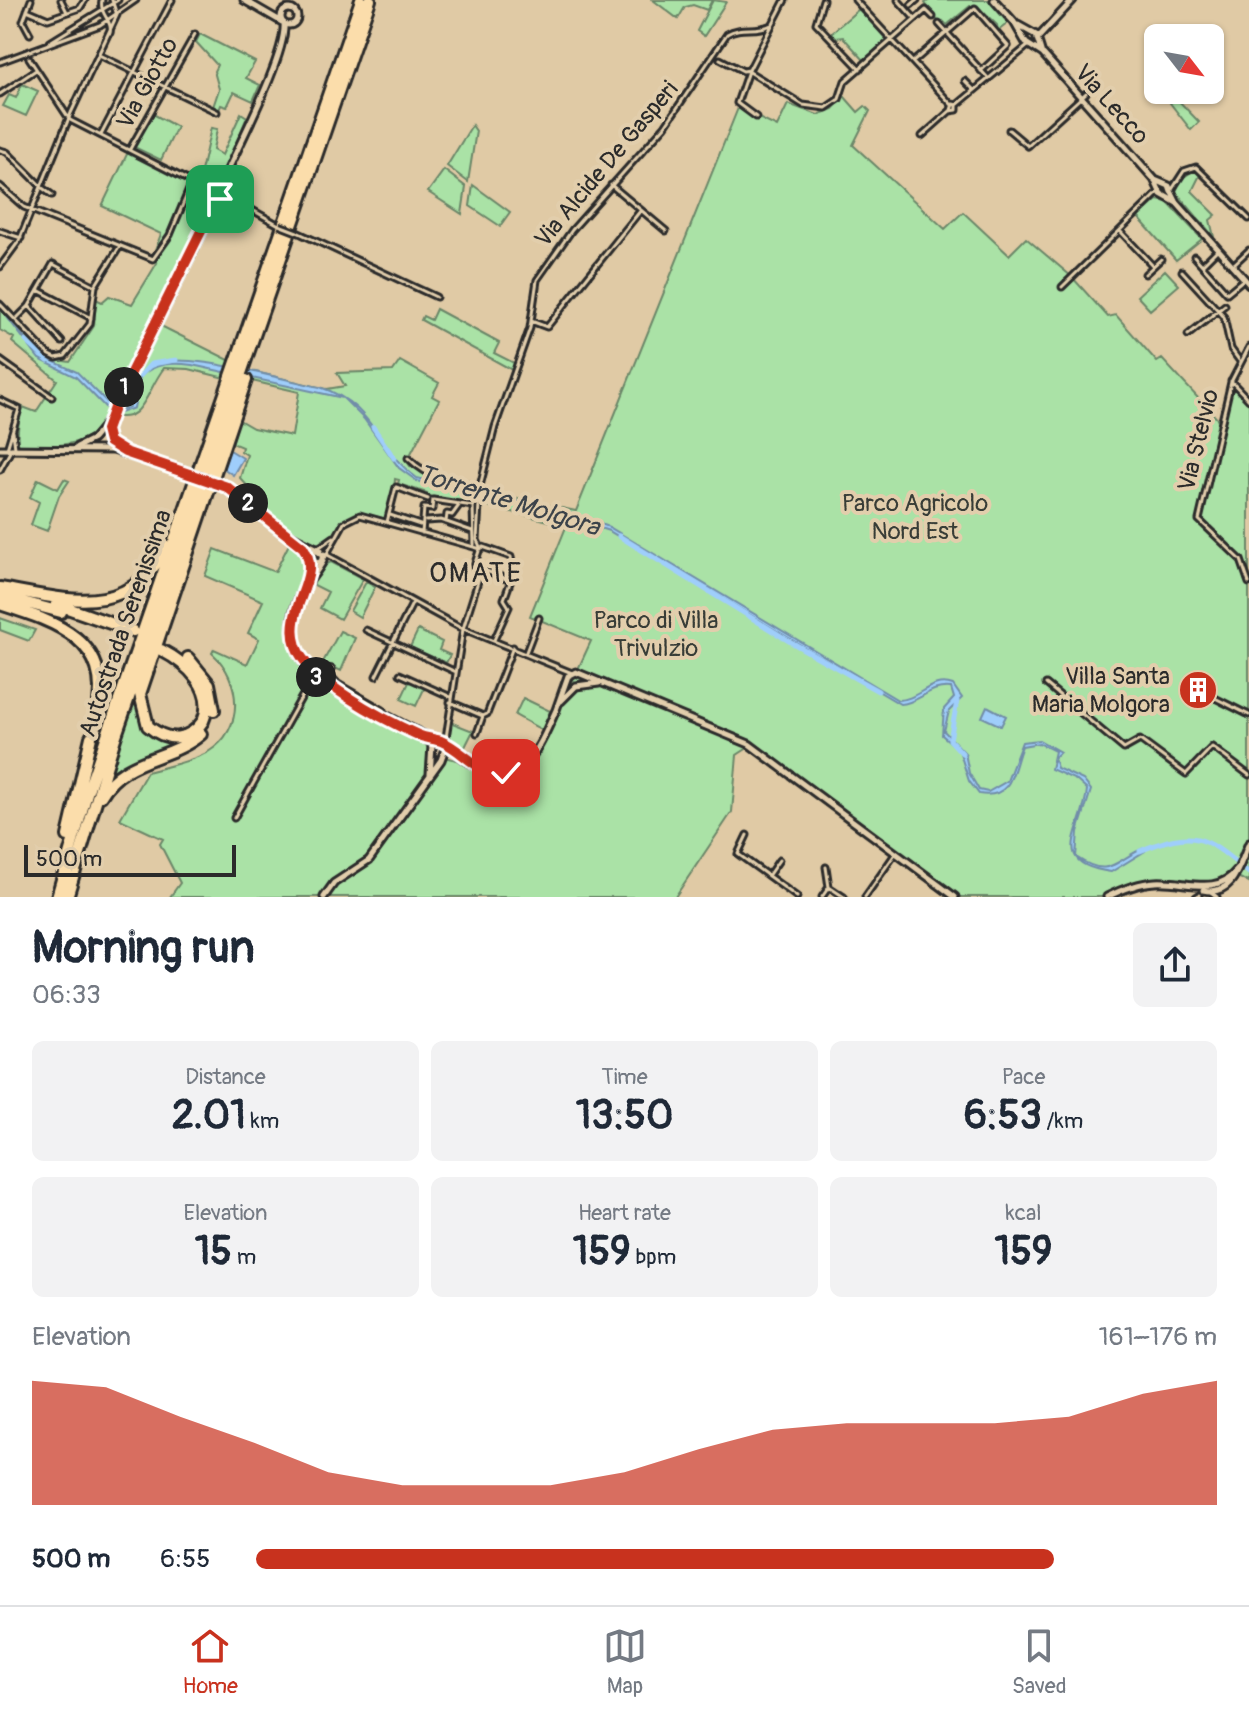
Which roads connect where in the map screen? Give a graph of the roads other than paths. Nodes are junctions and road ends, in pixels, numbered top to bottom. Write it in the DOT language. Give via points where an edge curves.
graph roads {
  1 [pos="31,0"];
  2 [pos="61,0"];
  3 [pos="85,0"];
  4 [pos="102,0"];
  5 [pos="118,0"];
  6 [pos="136,0"];
  7 [pos="172,0"];
  8 [pos="244,0"];
  9 [pos="361,0"];
  10 [pos="371,0"];
  11 [pos="785,0"];
  12 [pos="823,0"];
  13 [pos="855,0"];
  14 [pos="898,0"];
  15 [pos="917,0"];
  16 [pos="994,0"];
  17 [pos="1073,0"];
  18 [pos="112,1"];
  19 [pos="911,5"];
  20 [pos="101,9"];
  21 [pos="27,10"];
  22 [pos="67,12"];
  23 [pos="266,12"];
  24 [pos="283,12"];
  25 [pos="117,15"];
  26 [pos="933,17"];
  27 [pos="915,19"];
  28 [pos="108,21"];
  29 [pos="1014,22"];
  30 [pos="284,23"];
  31 [pos="293,24"];
  32 [pos="939,24"];
  33 [pos="100,25"];
  34 [pos="771,25"];
  35 [pos="763,29"];
  36 [pos="1043,30"];
  37 [pos="946,32"];
  38 [pos="1032,33"];
  39 [pos="30,34"];
  40 [pos="195,34"];
  41 [pos="109,35"];
  42 [pos="764,38"];
  43 [pos="892,39"];
  44 [pos="723,41"];
  45 [pos="1031,41"];
  46 [pos="43,46"];
  47 [pos="99,55"];
  48 [pos="29,58"];
  49 [pos="720,59"];
  50 [pos="0,62"];
  51 [pos="913,62"];
  52 [pos="709,64"];
  53 [pos="860,69"];
  54 [pos="36,70"];
  55 [pos="134,71"];
  56 [pos="748,71"];
  57 [pos="981,71"];
  58 [pos="988,77"];
  59 [pos="965,81"];
  60 [pos="166,86"];
  61 [pos="974,90"];
  62 [pos="262,92"];
  63 [pos="0,94"];
  64 [pos="1083,95"];
  65 [pos="953,107"];
  66 [pos="217,112"];
  67 [pos="756,117"];
  68 [pos="69,119"];
  69 [pos="1009,130"];
  70 [pos="101,135"];
  71 [pos="922,136"];
  72 [pos="130,149"];
  73 [pos="0,150"];
  74 [pos="227,172"];
  75 [pos="193,180"];
  76 [pos="199,183"];
  77 [pos="216,183"];
  78 [pos="611,185"];
  79 [pos="0,186"];
  80 [pos="41,186"];
  81 [pos="227,188"];
  82 [pos="1165,191"];
  83 [pos="52,195"];
  84 [pos="216,196"];
  85 [pos="240,203"];
  86 [pos="31,210"];
  87 [pos="641,210"];
  88 [pos="1249,219"];
  89 [pos="0,231"];
  90 [pos="666,231"];
  91 [pos="1120,231"];
  92 [pos="21,238"];
  93 [pos="120,246"];
  94 [pos="1218,249"];
  95 [pos="1249,250"];
  96 [pos="1194,256"];
  97 [pos="1161,259"];
  98 [pos="1202,265"];
  99 [pos="1153,266"];
  100 [pos="1232,266"];
  101 [pos="0,267"];
  102 [pos="1182,271"];
  103 [pos="1145,274"];
  104 [pos="1244,279"];
  105 [pos="1249,284"];
  106 [pos="95,286"];
  107 [pos="1062,287"];
  108 [pos="38,289"];
  109 [pos="436,297"];
  110 [pos="0,304"];
  111 [pos="1225,305"];
  112 [pos="29,306"];
  113 [pos="1218,311"];
  114 [pos="91,318"];
  115 [pos="16,319"];
  116 [pos="531,321"];
  117 [pos="1188,335"];
  118 [pos="62,342"];
  119 [pos="1249,347"];
  120 [pos="1245,352"];
  121 [pos="1249,356"];
  122 [pos="0,360"];
  123 [pos="1239,360"];
  124 [pos="241,373"];
  125 [pos="1231,381"];
  126 [pos="52,397"];
  127 [pos="0,400"];
  128 [pos="1249,400"];
  129 [pos="108,421"];
  130 [pos="14,429"];
  131 [pos="94,438"];
  132 [pos="108,440"];
  133 [pos="77,447"];
  134 [pos="7,449"];
  135 [pos="94,450"];
  136 [pos="104,451"];
  137 [pos="125,452"];
  138 [pos="408,458"];
  139 [pos="4,461"];
  140 [pos="0,470"];
  141 [pos="192,478"];
  142 [pos="480,488"];
  143 [pos="428,499"];
  144 [pos="460,504"];
  145 [pos="390,515"];
  146 [pos="387,522"];
  147 [pos="446,522"];
  148 [pos="422,523"];
  149 [pos="472,531"];
  150 [pos="422,533"];
  151 [pos="337,534"];
  152 [pos="292,537"];
  153 [pos="333,541"];
  154 [pos="326,543"];
  155 [pos="309,545"];
  156 [pos="477,547"];
  157 [pos="320,556"];
  158 [pos="311,560"];
  159 [pos="338,562"];
  160 [pos="479,572"];
  161 [pos="511,581"];
  162 [pos="1249,583"];
  163 [pos="305,585"];
  164 [pos="0,591"];
  165 [pos="413,602"];
  166 [pos="0,604"];
  167 [pos="539,618"];
  168 [pos="463,629"];
  169 [pos="366,630"];
  170 [pos="132,634"];
  171 [pos="494,640"];
  172 [pos="393,643"];
  173 [pos="513,647"];
  174 [pos="526,652"];
  175 [pos="559,665"];
  176 [pos="456,672"];
  177 [pos="574,672"];
  178 [pos="400,674"];
  179 [pos="314,675"];
  180 [pos="330,675"];
  181 [pos="376,676"];
  182 [pos="567,679"];
  183 [pos="1046,684"];
  184 [pos="608,685"];
  185 [pos="576,686"];
  186 [pos="1211,696"];
  187 [pos="451,700"];
  188 [pos="556,710"];
  189 [pos="382,712"];
  190 [pos="97,713"];
  191 [pos="1249,715"];
  192 [pos="483,716"];
  193 [pos="445,728"];
  194 [pos="477,733"];
  195 [pos="417,735"];
  196 [pos="91,737"];
  197 [pos="436,741"];
  198 [pos="446,745"];
  199 [pos="433,753"];
  200 [pos="444,754"];
  201 [pos="466,761"];
  202 [pos="436,766"];
  203 [pos="430,774"];
  204 [pos="1249,775"];
  205 [pos="234,818"];
  206 [pos="747,835"];
  207 [pos="1249,843"];
  208 [pos="895,854"];
  209 [pos="779,860"];
  210 [pos="1241,864"];
  211 [pos="826,867"];
  212 [pos="768,876"];
  213 [pos="829,887"];
  214 [pos="63,894"];
  215 [pos="1218,894"];
  216 [pos="324,897"];
  217 [pos="797,897"];
  218 [pos="822,897"];
  219 [pos="844,897"];
  220 [pos="865,897"];
  221 [pos="953,897"];
  222 [pos="1107,897"];
  1 -- 21 [label="street"];
  2 -- 22 [label="street"];
  3 -- 22 [label="street"];
  4 -- 20 [label="street"];
  5 -- 18 [label="street"];
  6 -- 25 [label="street"];
  7 -- 55 [label="street"];
  8 -- 23 [label="street"];
  9 -- 124 [label="highway, Autostrada Serenissima"];
  10 -- 124 [label="highway, Autostrada Serenissima"];
  11 -- 34 [label="street"];
  12 -- 53 [label="street" via="816,23"];
  13 -- 43 [label="street"];
  14 -- 27 [label="street"];
  15 -- 19 [label="street"];
  16 -- 29 [label="street, Via Lecco"];
  17 -- 36 [label="street"];
  18 -- 20 [label="street"];
  18 -- 25 [label="street"];
  20 -- 28 [label="street"];
  20 -- 46 [label="street"];
  21 -- 22 [label="street" via="47,19"];
  21 -- 39 [label="street" via="23,22"];
  23 -- 24 [label="street"];
  23 -- 30 [label="street"];
  24 -- 30 [label="street"];
  24 -- 31 [label="street" via="296,13"];
  25 -- 28 [label="street"];
  25 -- 41 [label="street"];
  26 -- 27 [label="street" via="926,10"];
  27 -- 43 [label="street"];
  28 -- 33 [label="street"];
  28 -- 41 [label="street"];
  29 -- 38 [label="street, Via Lecco"];
  29 -- 45 [label="street, Via Lecco"];
  30 -- 31 [label="street"];
  30 -- 62 [label="street" via="285,36"];
  31 -- 62 [label="street"];
  32 -- 37 [label="street"];
  33 -- 41 [label="street"];
  33 -- 46 [label="street"];
  34 -- 35 [label="street"];
  34 -- 42 [label="street"];
  35 -- 42 [label="street"];
  35 -- 44 [label="street" via="735,29"];
  36 -- 38 [label="street"];
  36 -- 45 [label="street"];
  37 -- 51 [label="street"];
  37 -- 57 [label="street"];
  37 -- 57 [label="street" via="976,9 1008,46"];
  38 -- 45 [label="street"];
  40 -- 60 [label="street, Via Giotto"];
  41 -- 47 [label="street"];
  42 -- 56 [label="street"];
  43 -- 51 [label="street"];
  43 -- 53 [label="street"];
  44 -- 49 [label="street"];
  44 -- 52 [label="street"];
  45 -- 58 [label="street"];
  45 -- 64 [label="street, Via Lecco"];
  46 -- 50 [label="street"];
  47 -- 55 [label="street"];
  47 -- 68 [label="street"];
  48 -- 54 [label="street"];
  49 -- 52 [label="street, Via Alcide De Gasperi"];
  49 -- 56 [label="street"];
  51 -- 65 [label="street"];
  52 -- 78 [label="street, Via Alcide De Gasperi" via="662,129"];
  53 -- 56 [label="street" via="845,81 839,99 818,109"];
  54 -- 63 [label="street"];
  54 -- 68 [label="street"];
  55 -- 60 [label="street"];
  55 -- 70 [label="street"];
  56 -- 67 [label="street" via="737,103"];
  57 -- 58 [label="street"];
  58 -- 61 [label="street"];
  59 -- 61 [label="street"];
  60 -- 66 [label="street"];
  60 -- 72 [label="street, Via Giotto"];
  61 -- 65 [label="street"];
  62 -- 74 [label="street"];
  64 -- 69 [label="street" via="1028,146"];
  64 -- 82 [label="street, Via Lecco"];
  65 -- 71 [label="street"];
  68 -- 70 [label="street"];
  68 -- 80 [label="street"];
  70 -- 72 [label="street"];
  72 -- 75 [label="street"];
  73 -- 80 [label="street"];
  74 -- 77 [label="street"];
  74 -- 81 [label="street"];
  75 -- 76 [label="street"];
  75 -- 93 [label="street" via="157,257"];
  76 -- 77 [label="street"];
  76 -- 84 [label="street"];
  77 -- 81 [label="street"];
  77 -- 84 [label="street"];
  78 -- 87 [label="street"];
  78 -- 116 [label="street, Via Alcide De Gasperi" via="546,264 537,281"];
  79 -- 86 [label="street"];
  80 -- 83 [label="street"];
  80 -- 86 [label="street"];
  81 -- 84 [label="street"];
  81 -- 85 [label="street"];
  82 -- 88 [label="street" via="1193,166"];
  82 -- 91 [label="street"];
  82 -- 94 [label="street, Via Lecco"];
  84 -- 85 [label="street"];
  84 -- 129 [label="street"];
  85 -- 109 [label="street, bridge"];
  86 -- 92 [label="street"];
  86 -- 93 [label="street"];
  87 -- 90 [label="street"];
  87 -- 116 [label="street" via="548,326"];
  89 -- 92 [label="street"];
  91 -- 99 [label="street"];
  91 -- 107 [label="street"];
  92 -- 101 [label="street"];
  93 -- 106 [label="street"];
  94 -- 98 [label="street"];
  94 -- 100 [label="street, Via Lecco"];
  95 -- 100 [label="street"];
  96 -- 98 [label="street"];
  97 -- 99 [label="street"];
  98 -- 104 [label="street" via="1227,293"];
  99 -- 103 [label="street"];
  100 -- 104 [label="street, Via Lecco"];
  102 -- 113 [label="street"];
  104 -- 105 [label="street, Via Lecco"];
  106 -- 108 [label="street" via="53,264"];
  106 -- 114 [label="street"];
  108 -- 112 [label="street"];
  108 -- 114 [label="street"];
  110 -- 115 [label="street"];
  111 -- 113 [label="street"];
  112 -- 115 [label="street"];
  112 -- 118 [label="street"];
  113 -- 117 [label="street"];
  113 -- 123 [label="street"];
  114 -- 115 [label="street" via="70,352 60,358 48,354"];
  116 -- 142 [label="street, Via Alcide De Gasperi"];
  119 -- 120 [label="street, Via Stelvio"];
  120 -- 121 [label="street"];
  120 -- 123 [label="street, Via Stelvio"];
  122 -- 126 [label="street"];
  123 -- 125 [label="street, Via Stelvio"];
  124 -- 141 [label="highway, Autostrada Serenissima"];
  124 -- 214 [label="highway, Autostrada Serenissima"];
  124 -- 214 [label="highway" via="140,694 148,726 170,738 184,737 203,721 206,701 190,669 162,648 190,660 204,675 214,703 210,722 191,742 138,763 110,783"];
  125 -- 128 [label="street, Via Stelvio"];
  125 -- 162 [label="street, Via Stelvio" via="1199,520 1241,560"];
  127 -- 130 [label="street" via="18,407"];
  129 -- 131 [label="street"];
  129 -- 132 [label="street"];
  130 -- 134 [label="street"];
  130 -- 134 [label="street"];
  131 -- 132 [label="street"];
  131 -- 133 [label="street"];
  131 -- 135 [label="street"];
  132 -- 136 [label="street"];
  132 -- 137 [label="street"];
  133 -- 134 [label="street"];
  133 -- 135 [label="street"];
  134 -- 139 [label="street"];
  134 -- 139 [label="street"];
  135 -- 136 [label="street"];
  136 -- 137 [label="street"];
  137 -- 141 [label="street"];
  138 -- 142 [label="street" via="443,481"];
  139 -- 140 [label="street"];
  141 -- 152 [label="street, bridge" via="218,483"];
  141 -- 164 [label="highway" via="164,554 127,589 81,602"];
  141 -- 214 [label="highway, Autostrada Serenissima" via="87,793"];
  142 -- 156 [label="street, Via Alcide De Gasperi"];
  143 -- 145 [label="street" via="398,487"];
  144 -- 147 [label="street" via="447,514"];
  144 -- 148 [label="street" via="433,500 432,509 424,508"];
  144 -- 149 [label="street" via="473,506"];
  145 -- 146 [label="street"];
  145 -- 148 [label="street"];
  146 -- 150 [label="street"];
  146 -- 151 [label="street" via="356,516"];
  147 -- 148 [label="street"];
  147 -- 149 [label="street"];
  148 -- 150 [label="street"];
  149 -- 156 [label="street"];
  150 -- 156 [label="street"];
  151 -- 153 [label="street"];
  151 -- 154 [label="street"];
  152 -- 155 [label="street"];
  152 -- 158 [label="street"];
  153 -- 157 [label="street"];
  153 -- 159 [label="street" via="331,552"];
  154 -- 155 [label="street"];
  154 -- 157 [label="street"];
  155 -- 157 [label="street"];
  156 -- 160 [label="street" via="474,567"];
  156 -- 161 [label="street" via="511,557"];
  157 -- 158 [label="street"];
  157 -- 158 [label="street"];
  157 -- 159 [label="street"];
  157 -- 159 [label="street"];
  157 -- 163 [label="street"];
  158 -- 163 [label="street"];
  159 -- 165 [label="street"];
  160 -- 161 [label="street"];
  160 -- 168 [label="street"];
  161 -- 171 [label="street" via="504,598 509,607"];
  163 -- 179 [label="street" via="292,629 298,653"];
  164 -- 170 [label="highway"];
  165 -- 168 [label="street"];
  165 -- 172 [label="street"];
  166 -- 190 [label="highway" via="58,624 82,642 99,678"];
  167 -- 174 [label="street"];
  168 -- 171 [label="street"];
  168 -- 176 [label="street"];
  169 -- 172 [label="street"];
  171 -- 173 [label="street"];
  172 -- 176 [label="street"];
  172 -- 181 [label="street"];
  173 -- 174 [label="street"];
  173 -- 192 [label="street"];
  174 -- 175 [label="street"];
  175 -- 177 [label="street"];
  175 -- 182 [label="street"];
  176 -- 187 [label="street"];
  177 -- 182 [label="street"];
  177 -- 184 [label="street"];
  177 -- 185 [label="street" via="581,679"];
  178 -- 187 [label="street"];
  179 -- 189 [label="street"];
  179 -- 205 [label="street"];
  180 -- 189 [label="street"];
  182 -- 185 [label="street"];
  182 -- 188 [label="street"];
  183 -- 204 [label="street" via="1124,749 1140,740 1186,774 1212,747"];
  184 -- 185 [label="street"];
  184 -- 208 [label="street" via="742,740"];
  185 -- 188 [label="street"];
  186 -- 191 [label="street"];
  187 -- 192 [label="street"];
  187 -- 193 [label="street"];
  188 -- 201 [label="street" via="535,756 521,768 497,773"];
  189 -- 195 [label="street"];
  189 -- 197 [label="street"];
  192 -- 194 [label="street"];
  193 -- 197 [label="street"];
  193 -- 198 [label="street"];
  195 -- 197 [label="street"];
  195 -- 199 [label="street"];
  196 -- 214 [label="highway" via="56,884"];
  197 -- 198 [label="street"];
  197 -- 199 [label="street"];
  198 -- 200 [label="street"];
  198 -- 201 [label="street"];
  199 -- 200 [label="street"];
  199 -- 202 [label="street"];
  199 -- 203 [label="street"];
  200 -- 201 [label="street"];
  200 -- 202 [label="street"];
  202 -- 203 [label="street"];
  203 -- 216 [label="street" via="369,860 334,883"];
  206 -- 212 [label="street" via="738,854"];
  207 -- 210 [label="street"];
  208 -- 220 [label="street"];
  208 -- 221 [label="street"];
  209 -- 212 [label="street"];
  210 -- 215 [label="street"];
  210 -- 215 [label="street"];
  211 -- 213 [label="street"];
  212 -- 217 [label="street"];
  213 -- 218 [label="street"];
  213 -- 219 [label="street"];
  215 -- 222 [label="street" via="1187,885 1144,883"];
}
